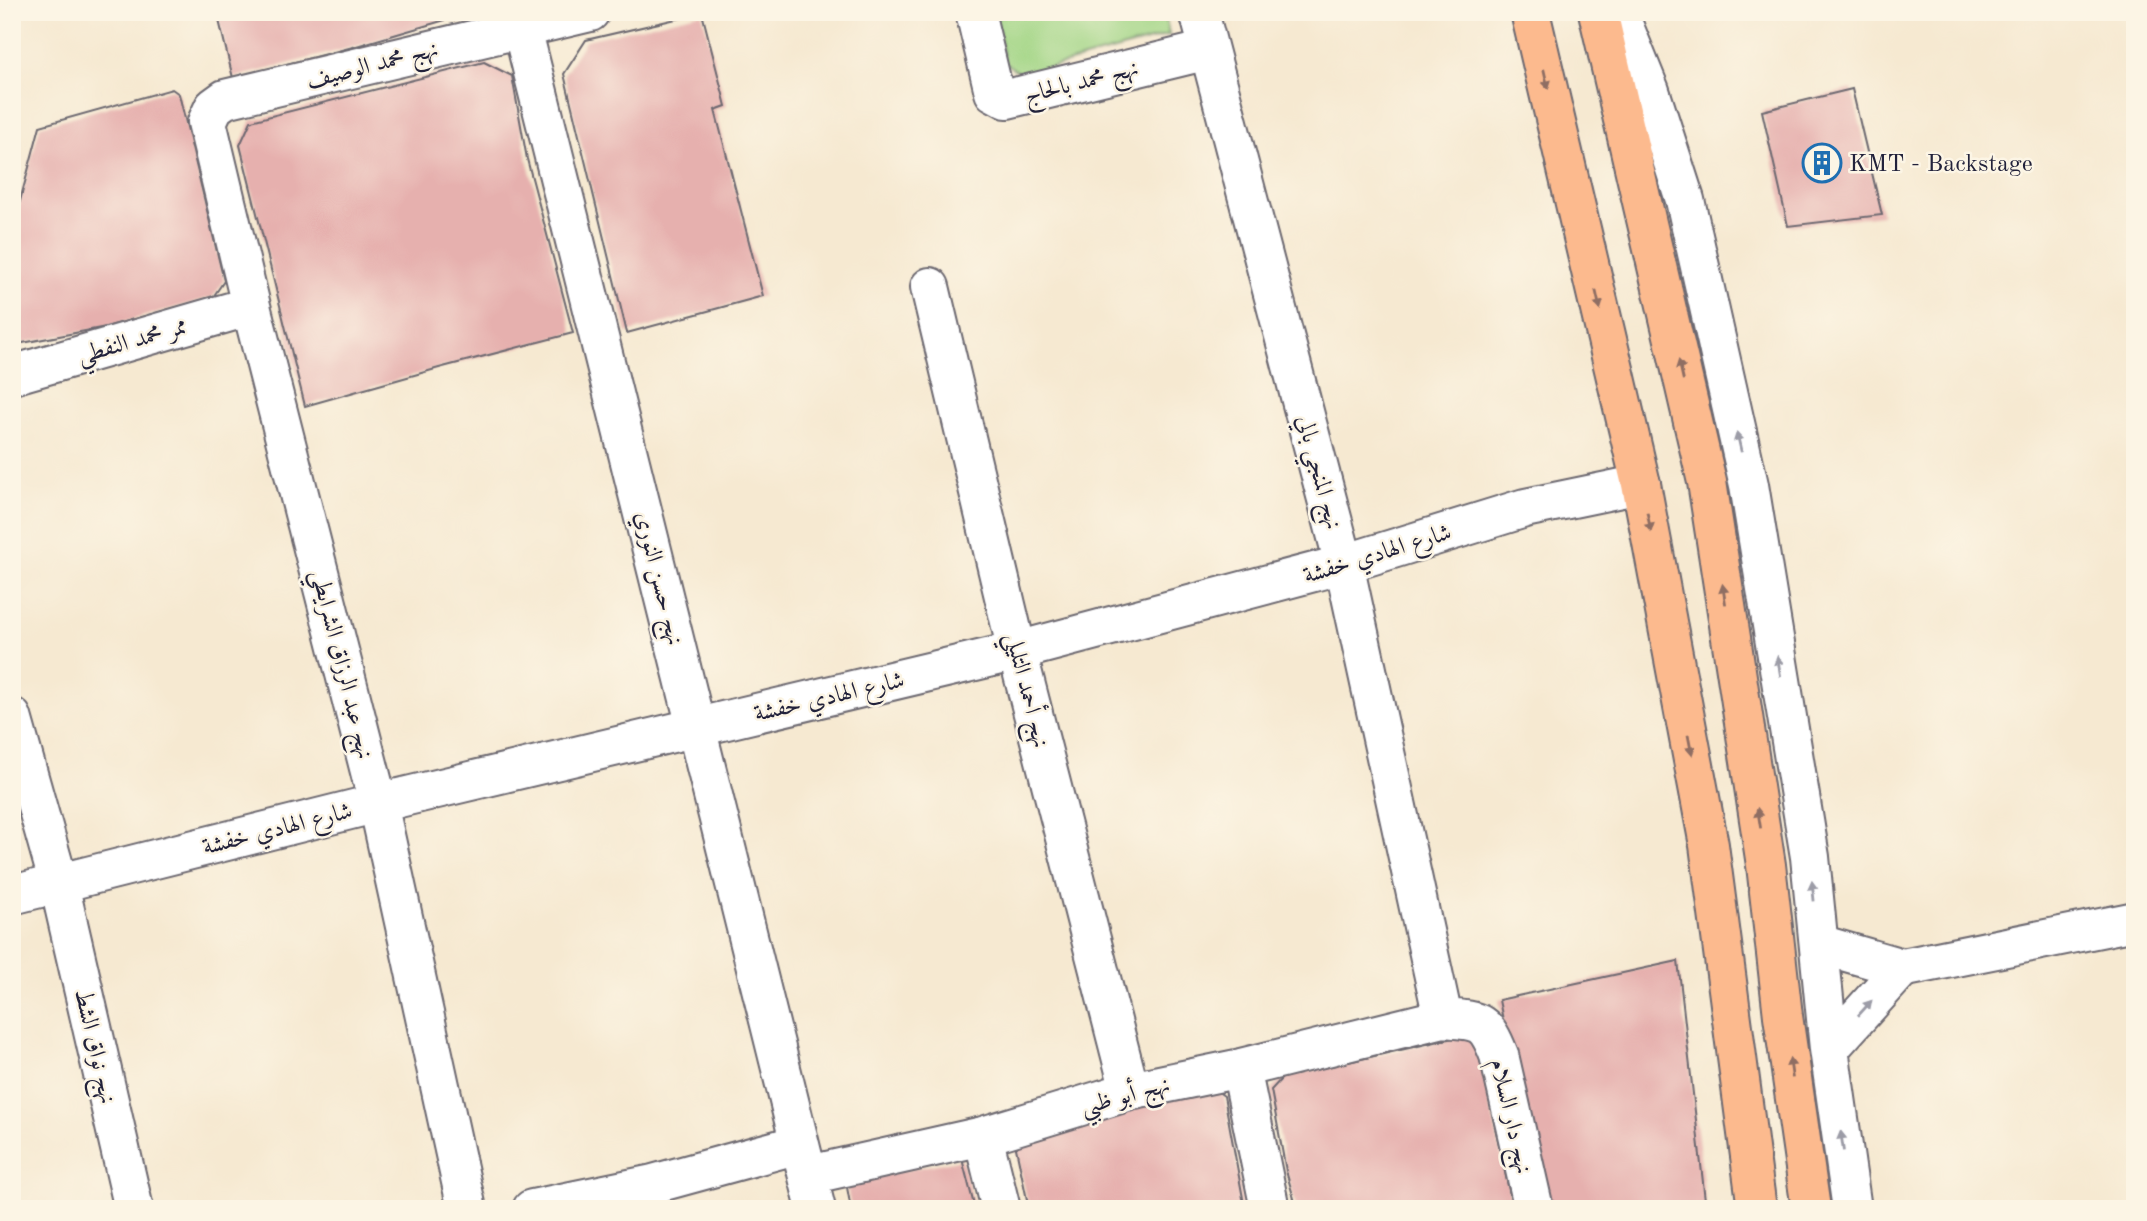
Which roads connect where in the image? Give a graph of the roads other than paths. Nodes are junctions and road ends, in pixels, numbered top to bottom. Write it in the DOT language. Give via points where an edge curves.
graph roads {
  1 [pos="590,12"];
  2 [pos="975,12"];
  3 [pos="1199,12"];
  4 [pos="1530,12"];
  5 [pos="1598,12"];
  6 [pos="1618,12"];
  7 [pos="520,20"];
  8 [pos="1208,50"];
  9 [pos="207,121"];
  10 [pos="930,287"];
  11 [pos="251,306"];
  12 [pos="12,375"];
  13 [pos="1641,484"];
  14 [pos="1344,564"];
  15 [pos="1017,652"];
  16 [pos="12,717"];
  17 [pos="697,727"];
  18 [pos="378,803"];
  19 [pos="59,884"];
  20 [pos="12,895"];
  21 [pos="2135,921"];
  22 [pos="1819,944"];
  23 [pos="1902,968"];
  24 [pos="1443,1018"];
  25 [pos="1829,1049"];
  26 [pos="1241,1068"];
  27 [pos="1130,1091"];
  28 [pos="984,1136"];
  29 [pos="808,1176"];
  30 [pos="656,1196"];
  31 [pos="134,1209"];
  32 [pos="467,1209"];
  33 [pos="531,1209"];
  34 [pos="1001,1209"];
  35 [pos="1270,1209"];
  36 [pos="1534,1209"];
  37 [pos="1757,1209"];
  38 [pos="1811,1209"];
  39 [pos="1852,1209"];
  1 -- 7 [label="street, نهج محمد الوصيف"];
  2 -- 8 [label="street, نهج محمد بالحاج" via="994,92 1007,99"];
  3 -- 8 [label="street, نهج المنجي بالي"];
  4 -- 13 [label="highway, one-way"];
  38 -- 5 [label="highway, one-way" via="1766,865 1707,482"];
  22 -- 6 [label="street, one-way" via="1810,857 1749,485 1685,200 1650,91"];
  7 -- 9 [label="street, نهج محمد الوصيف" via="225,99"];
  7 -- 17 [label="street, نهج حسن النوري"];
  8 -- 14 [label="street, نهج المنجي بالي"];
  9 -- 11 [label="street, نهج عبد الرزاق الشرايطي"];
  10 -- 15 [label="street, نهج أحمد التليلي"];
  11 -- 12 [label="street, ممر محمد النفطي"];
  11 -- 18 [label="street, نهج عبد الرزاق الشرايطي"];
  13 -- 14 [label="street, شارع الهادي خفشة" via="1525,508"];
  13 -- 37 [label="highway, one-way" via="1709,845"];
  14 -- 15 [label="street, شارع الهادي خفشة"];
  14 -- 24 [label="street, نهج المنجي بالي"];
  15 -- 17 [label="street, شارع الهادي خفشة"];
  15 -- 27 [label="street, نهج أحمد التليلي"];
  16 -- 19 [label="street, نهج نواق الشط"];
  17 -- 18 [label="street, شارع الهادي خفشة"];
  17 -- 29 [label="street, نهج حسن النوري"];
  18 -- 19 [label="street, شارع الهادي خفشة"];
  18 -- 32 [label="street, نهج عبد الرزاق الشرايطي"];
  19 -- 20 [label="street, شارع الهادي خفشة"];
  19 -- 31 [label="street, نهج نواق الشط"];
  21 -- 23 [label="street"];
  22 -- 23 [label="street"];
  22 -- 25 [label="street"];
  25 -- 23 [label="street, one-way"];
  24 -- 26 [label="street, نهج أبو ظبي"];
  24 -- 36 [label="street, نهج دار السلام" via="1471,1020 1491,1033"];
  39 -- 25 [label="street, one-way"];
  26 -- 27 [label="street, نهج أبو ظبي"];
  26 -- 35 [label="street"];
  27 -- 28 [label="street, نهج أبو ظبي"];
  28 -- 29 [label="street, نهج أبو ظبي"];
  28 -- 34 [label="street"];
  29 -- 30 [label="street, نهج أبو ظبي"];
  30 -- 33 [label="street, نهج أبو ظبي"];
}
